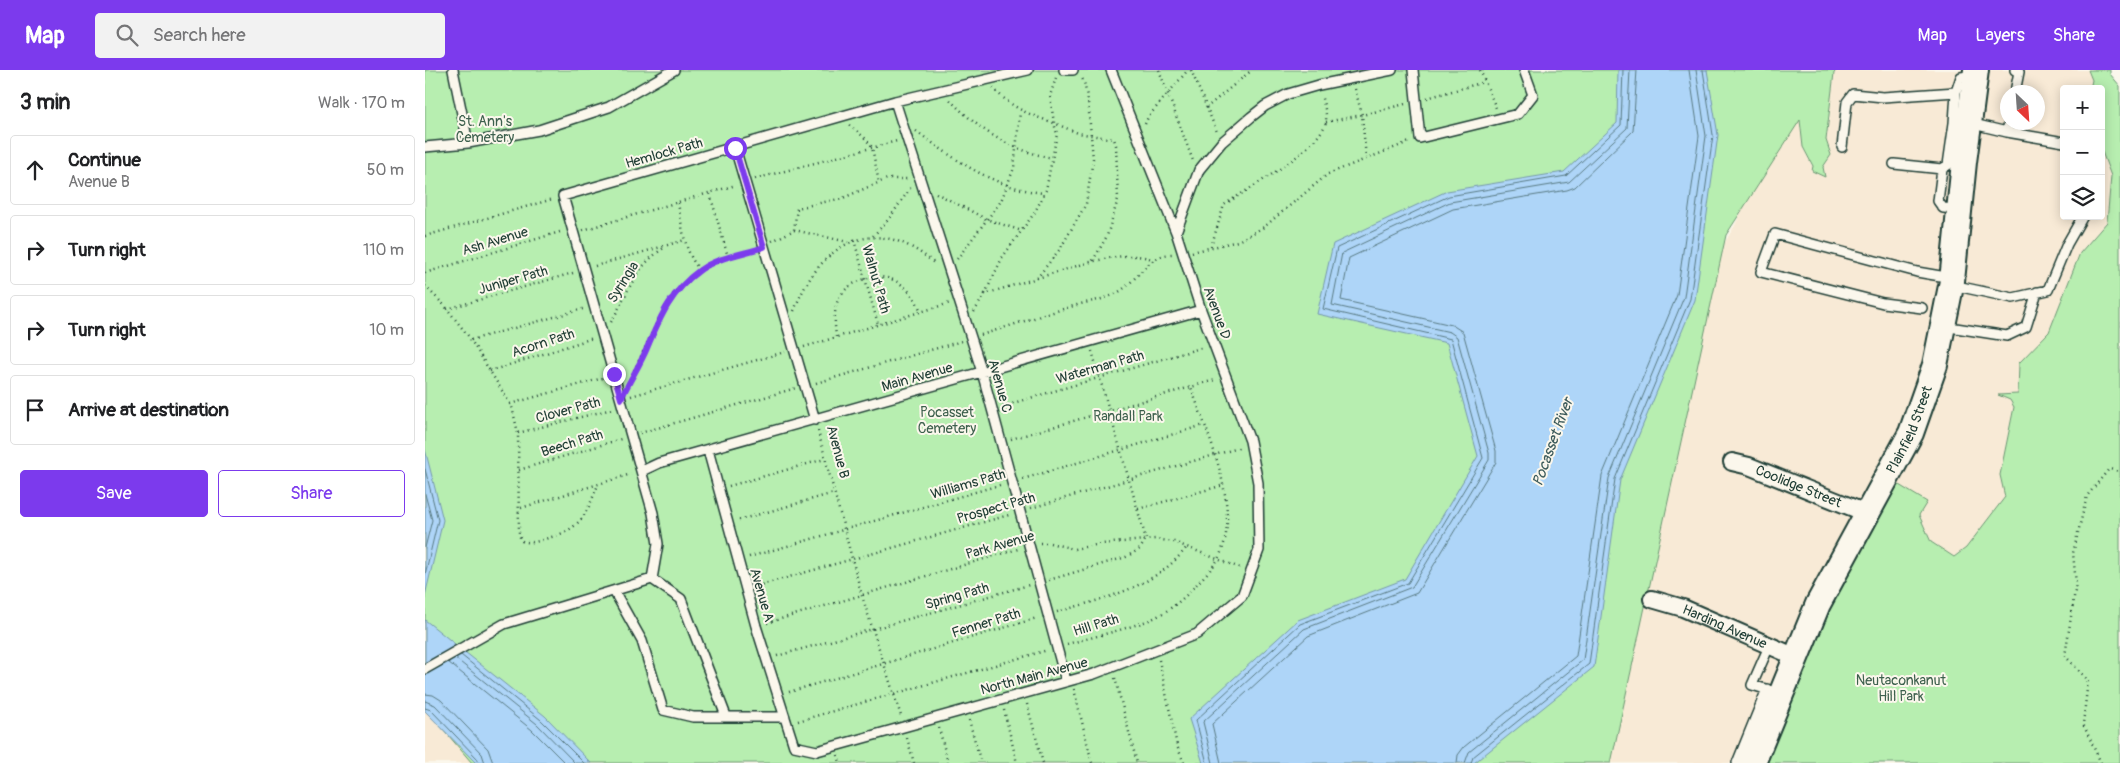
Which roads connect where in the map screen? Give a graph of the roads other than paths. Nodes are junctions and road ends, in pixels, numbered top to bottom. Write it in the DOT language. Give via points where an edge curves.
graph roads {
  1 [pos="453,70"];
  2 [pos="674,70"];
  3 [pos="1028,70"];
  4 [pos="1111,70"];
  5 [pos="1392,70"];
  6 [pos="1413,70"];
  7 [pos="1524,70"];
  8 [pos="2015,70"];
  9 [pos="1976,73"];
  10 [pos="2016,85"];
  11 [pos="1956,92"];
  12 [pos="895,101"];
  13 [pos="1961,123"];
  14 [pos="2000,126"];
  15 [pos="2019,130"];
  16 [pos="2060,141"];
  17 [pos="468,144"];
  18 [pos="425,147"];
  19 [pos="1842,147"];
  20 [pos="735,148"];
  21 [pos="1895,164"];
  22 [pos="1942,169"];
  23 [pos="1959,209"];
  24 [pos="2081,220"];
  25 [pos="1176,232"];
  26 [pos="1951,281"];
  27 [pos="2037,292"];
  28 [pos="1922,308"];
  29 [pos="1201,310"];
  30 [pos="1943,326"];
  31 [pos="982,372"];
  32 [pos="815,420"];
  33 [pos="707,450"];
  34 [pos="1732,462"];
  35 [pos="642,470"];
  36 [pos="1866,513"];
  37 [pos="1251,573"];
  38 [pos="652,579"];
  39 [pos="614,591"];
  40 [pos="1651,599"];
  41 [pos="1770,644"];
  42 [pos="1796,657"];
  43 [pos="425,669"];
  44 [pos="1069,681"];
  45 [pos="1770,702"];
  46 [pos="726,716"];
  47 [pos="786,720"];
  48 [pos="794,746"];
  49 [pos="1752,752"];
  50 [pos="1737,763"];
  1 -- 17 [label="lane"];
  2 -- 17 [label="lane" via="609,107 539,130"];
  3 -- 12 [label="lane, Hemlock Path"];
  4 -- 25 [label="lane, Avenue D"];
  5 -- 25 [label="lane" via="1319,85 1288,94 1265,106 1222,142 1198,174"];
  6 -- 7 [label="lane" via="1420,138 1518,114 1533,95"];
  8 -- 10 [label="lane" via="2019,72"];
  9 -- 11 [label="lane" via="1961,77"];
  9 -- 13 [label="main road, Plainfield Street"];
  11 -- 13 [label="lane"];
  11 -- 19 [label="lane" via="1883,97 1853,94 1847,102"];
  12 -- 20 [label="lane, Hemlock Path"];
  12 -- 31 [label="lane, Avenue C" via="944,270"];
  13 -- 14 [label="lane"];
  13 -- 22 [label="lane" via="1948,165"];
  13 -- 23 [label="main road, Plainfield Street"];
  15 -- 16 [label="lane"];
  17 -- 18 [label="lane"];
  20 -- 32 [label="lane, Avenue B"];
  20 -- 35 [label="lane, Hemlock Path" via="563,196"];
  21 -- 22 [label="lane"];
  22 -- 23 [label="lane" via="1938,202 1943,208"];
  23 -- 26 [label="main road, Plainfield Street"];
  24 -- 27 [label="lane" via="2047,290"];
  25 -- 29 [label="lane, Avenue D"];
  26 -- 27 [label="lane" via="2013,298"];
  26 -- 28 [label="lane" via="1775,234 1761,272 1875,302"];
  26 -- 30 [label="main road, Plainfield Street"];
  27 -- 30 [label="lane" via="2026,327 2007,336"];
  29 -- 31 [label="lane, Main Avenue"];
  29 -- 37 [label="lane, Avenue D" via="1251,444 1260,516 1259,550"];
  30 -- 36 [label="main road, Plainfield Street" via="1935,365 1911,433"];
  31 -- 32 [label="lane, Main Avenue"];
  31 -- 44 [label="lane, Avenue C" via="1057,648"];
  32 -- 33 [label="lane, Main Avenue"];
  33 -- 35 [label="lane, Main Avenue" via="659,462"];
  33 -- 47 [label="lane, Avenue A" via="745,589"];
  34 -- 36 [label="street, Coolidge Street"];
  35 -- 38 [label="lane" via="658,544"];
  36 -- 42 [label="main road, Plainfield Street" via="1828,584"];
  37 -- 44 [label="lane, North Main Avenue" via="1242,596 1197,634"];
  38 -- 39 [label="lane"];
  38 -- 46 [label="lane" via="681,599"];
  39 -- 43 [label="lane" via="504,624"];
  39 -- 46 [label="lane" via="642,641 663,710 693,717"];
  40 -- 41 [label="street, Harding Avenue" via="1683,608"];
  41 -- 42 [label="street, Harding Avenue"];
  41 -- 45 [label="lane" via="1752,685"];
  42 -- 45 [label="main road, Plainfield Street"];
  44 -- 48 [label="lane, North Main Avenue" via="817,751"];
  45 -- 49 [label="main road, Plainfield Street"];
  46 -- 47 [label="lane"];
  47 -- 48 [label="lane, Avenue A"];
  49 -- 50 [label="lane"];
}
